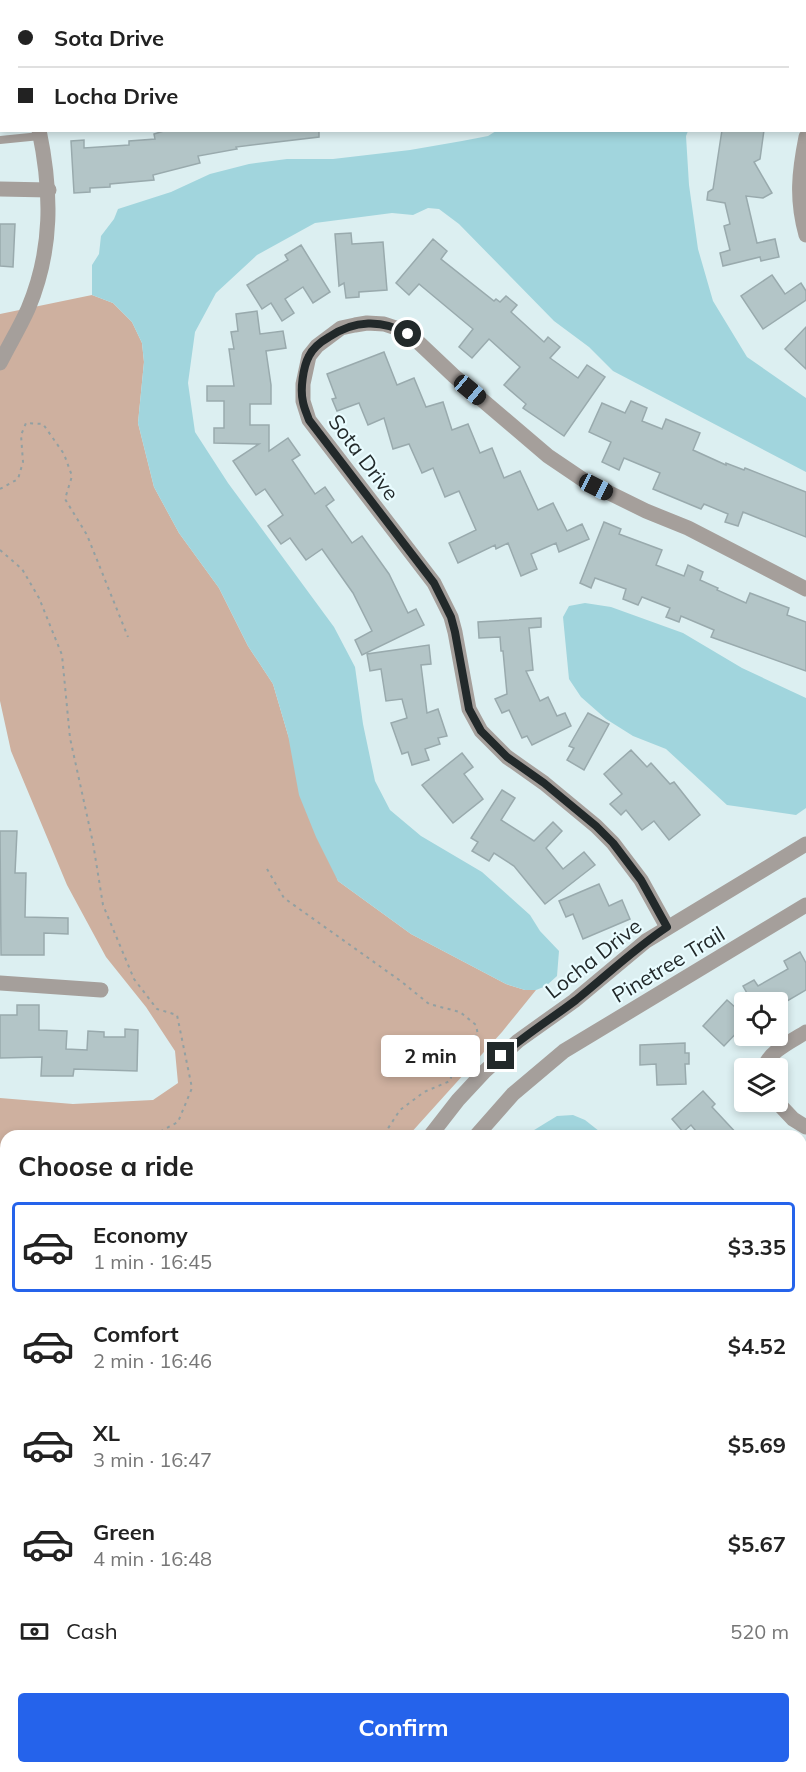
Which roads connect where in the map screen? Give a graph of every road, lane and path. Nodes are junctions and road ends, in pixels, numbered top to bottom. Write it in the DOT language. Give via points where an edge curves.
graph roads {
  1 [pos="39,133"];
  2 [pos="806,137"];
  3 [pos="0,140"];
  4 [pos="0,189"];
  5 [pos="49,190"];
  6 [pos="803,211"];
  7 [pos="806,235"];
  8 [pos="0,363"];
  9 [pos="0,489"];
  10 [pos="0,550"];
  11 [pos="806,590"];
  12 [pos="128,637"];
  13 [pos="806,844"];
  14 [pos="267,869"];
  15 [pos="806,905"];
  16 [pos="667,927"];
  17 [pos="0,983"];
  18 [pos="101,990"];
  19 [pos="806,1032"];
  20 [pos="770,1058"];
  21 [pos="786,1112"];
  22 [pos="806,1127"];
  23 [pos="163,1130"];
  24 [pos="387,1130"];
  25 [pos="435,1130"];
  26 [pos="481,1130"];
  1 -- 3 [label="lane"];
  1 -- 5 [label="street"];
  2 -- 6 [label="street" via="798,189"];
  4 -- 5 [label="street"];
  5 -- 8 [label="street" via="46,247 39,278"];
  6 -- 7 [label="street"];
  9 -- 12 [label="path" via="18,479 23,462 21,435 26,423 43,424 64,454 72,476 65,499 87,536"];
  10 -- 23 [label="path" via="22,569 39,598 62,655 70,738 103,905 134,978 158,1009 177,1015 192,1088 178,1122"];
  11 -- 16 [label="street, Sota Drive" via="688,528 585,481 548,456 417,341 396,328 367,323 341,328 309,356 303,401 309,420 434,583 451,617 469,709 481,731 507,757 544,783 613,843 641,880"];
  13 -- 16 [label="street, Locha Drive"];
  14 -- 24 [label="path" via="284,898 429,1004 460,1012 476,1025 478,1035 460,1041 450,1081 424,1092 400,1110"];
  15 -- 26 [label="street, Pinetree Trail" via="564,1051 513,1094"];
  16 -- 25 [label="street, Locha Drive" via="518,1041 478,1079"];
  17 -- 18 [label="street"];
  19 -- 20 [label="street"];
  21 -- 22 [label="street"];
}
